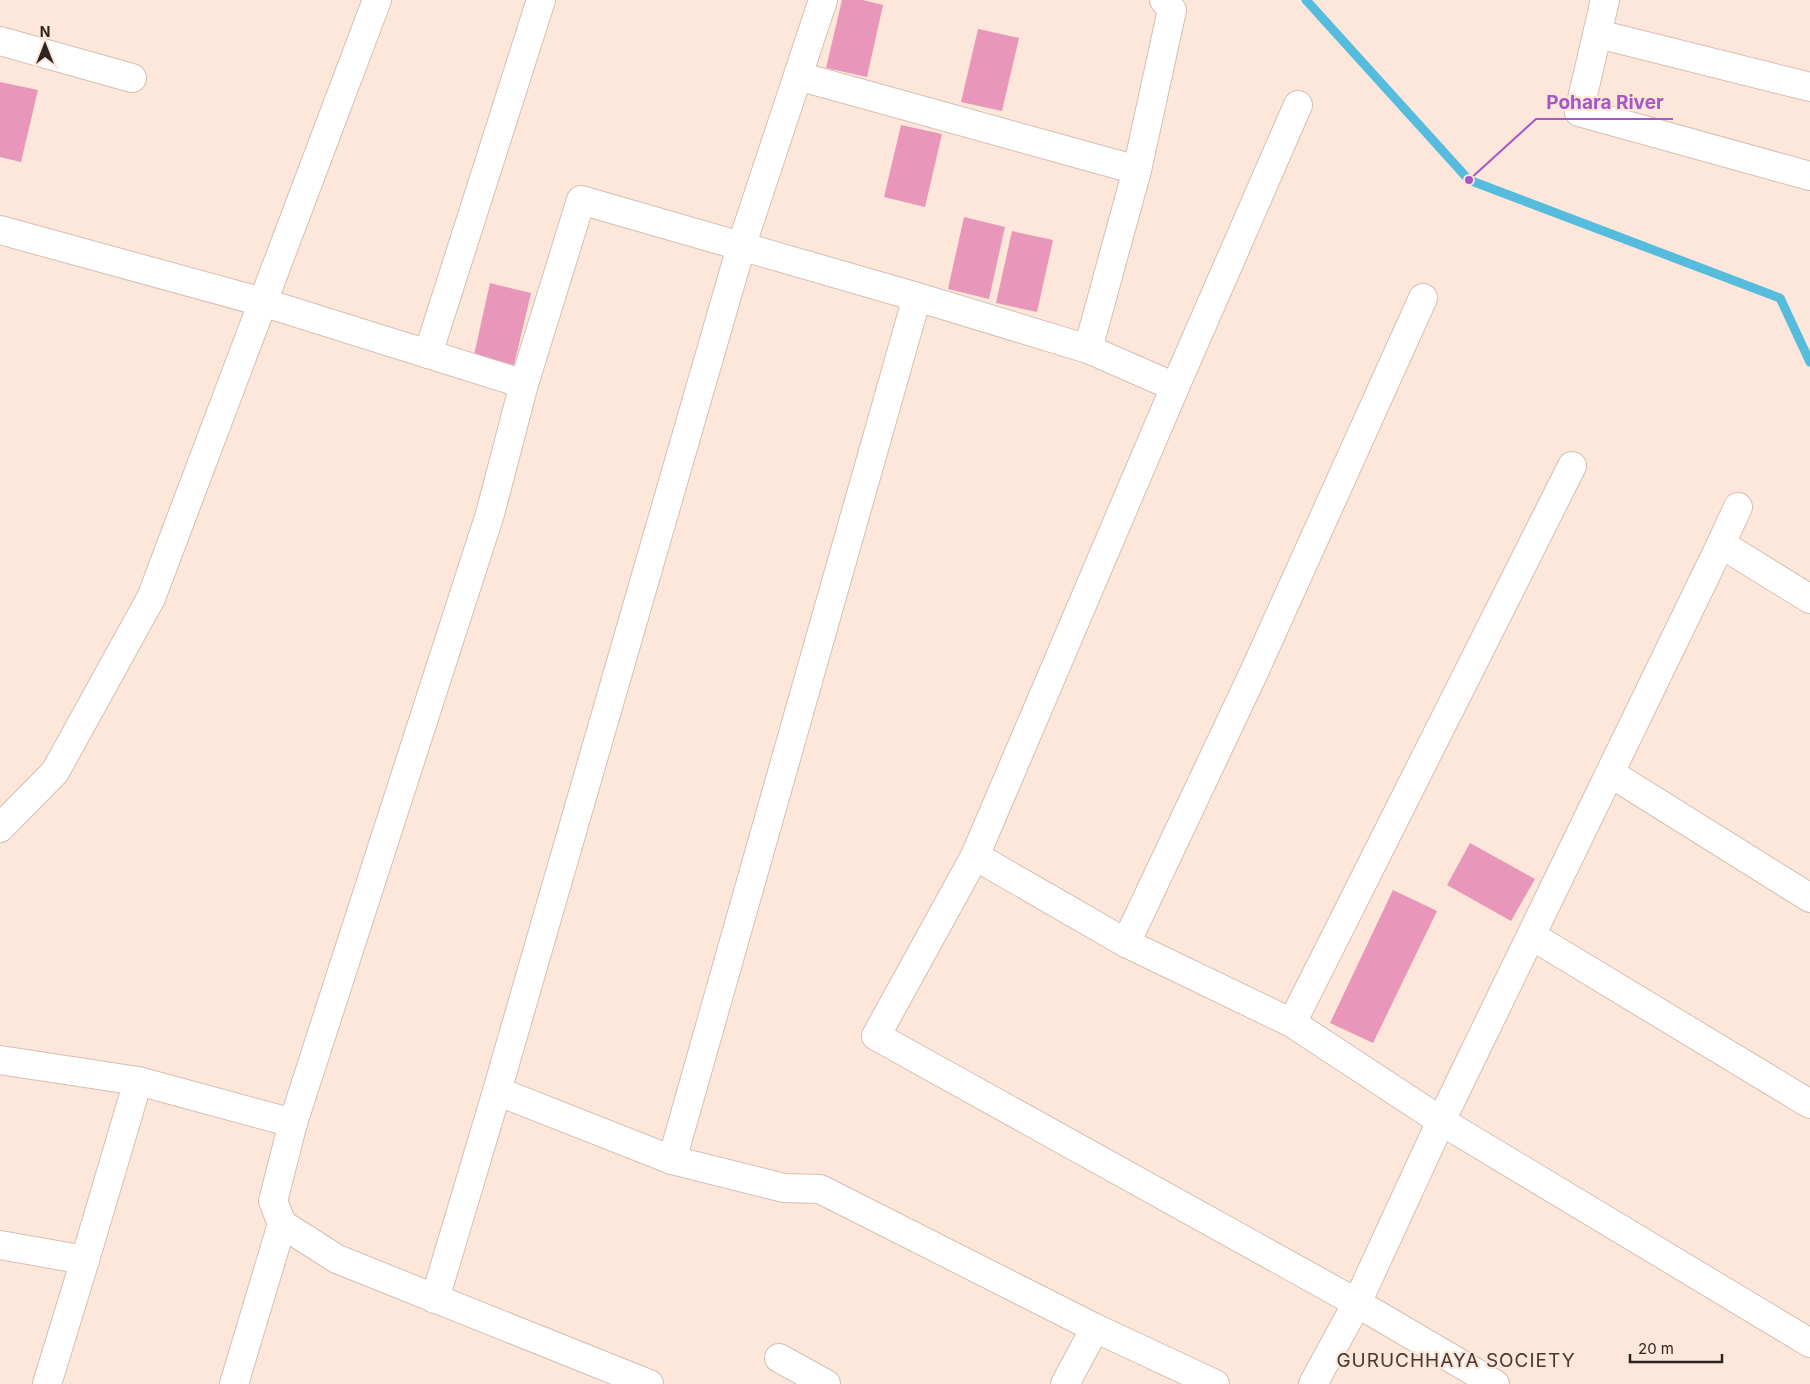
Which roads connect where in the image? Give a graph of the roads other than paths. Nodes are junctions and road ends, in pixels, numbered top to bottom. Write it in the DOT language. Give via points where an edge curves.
graph roads {
  1 [pos="377,0"];
  2 [pos="541,0"];
  3 [pos="823,0"];
  4 [pos="1164,0"];
  5 [pos="1605,0"];
  6 [pos="1598,34"];
  7 [pos="0,40"];
  8 [pos="798,76"];
  9 [pos="132,78"];
  10 [pos="1810,87"];
  11 [pos="1298,105"];
  12 [pos="1137,170"];
  13 [pos="1810,176"];
  14 [pos="0,230"];
  15 [pos="741,247"];
  16 [pos="917,297"];
  17 [pos="1423,298"];
  18 [pos="262,302"];
  19 [pos="1088,349"];
  20 [pos="428,354"];
  21 [pos="524,384"];
  22 [pos="1175,387"];
  23 [pos="1572,466"];
  24 [pos="1738,507"];
  25 [pos="1721,544"];
  26 [pos="1810,599"];
  27 [pos="1610,773"];
  28 [pos="0,828"];
  29 [pos="975,856"];
  30 [pos="1810,898"];
  31 [pos="1532,936"];
  32 [pos="1126,943"];
  33 [pos="1292,1023"];
  34 [pos="0,1060"];
  35 [pos="138,1081"];
  36 [pos="497,1091"];
  37 [pos="1810,1104"];
  38 [pos="1442,1121"];
  39 [pos="293,1124"];
  40 [pos="672,1160"];
  41 [pos="282,1224"];
  42 [pos="0,1245"];
  43 [pos="85,1260"];
  44 [pos="436,1298"];
  45 [pos="1357,1303"];
  46 [pos="1096,1328"];
  47 [pos="1810,1343"];
  48 [pos="778,1358"];
  49 [pos="47,1384"];
  50 [pos="234,1384"];
  51 [pos="648,1384"];
  52 [pos="826,1384"];
  53 [pos="1065,1384"];
  54 [pos="1215,1384"];
  55 [pos="1313,1384"];
  56 [pos="1495,1384"];
  1 -- 18 [label="street"];
  2 -- 20 [label="street"];
  3 -- 8 [label="street"];
  4 -- 12 [label="street" via="1172,10"];
  5 -- 6 [label="street"];
  6 -- 10 [label="street"];
  6 -- 13 [label="street" via="1579,112"];
  7 -- 9 [label="street"];
  8 -- 12 [label="street"];
  8 -- 15 [label="street"];
  11 -- 22 [label="street"];
  12 -- 19 [label="street"];
  14 -- 18 [label="street"];
  15 -- 16 [label="street"];
  15 -- 21 [label="street" via="581,200"];
  15 -- 36 [label="street"];
  16 -- 19 [label="street"];
  16 -- 40 [label="street"];
  17 -- 32 [label="street" via="1255,670"];
  18 -- 20 [label="street"];
  18 -- 28 [label="street" via="151,598 55,772"];
  19 -- 22 [label="street"];
  20 -- 21 [label="street"];
  21 -- 39 [label="street" via="490,514"];
  22 -- 29 [label="street"];
  23 -- 33 [label="street"];
  24 -- 25 [label="street"];
  25 -- 26 [label="street"];
  25 -- 27 [label="street"];
  27 -- 30 [label="street"];
  27 -- 31 [label="street"];
  29 -- 32 [label="street"];
  29 -- 45 [label="street" via="876,1036"];
  31 -- 37 [label="street"];
  31 -- 38 [label="street"];
  32 -- 33 [label="street"];
  33 -- 38 [label="street"];
  34 -- 35 [label="street"];
  35 -- 39 [label="street"];
  35 -- 43 [label="street"];
  36 -- 40 [label="street"];
  36 -- 44 [label="street"];
  38 -- 45 [label="street"];
  38 -- 47 [label="street"];
  39 -- 41 [label="street" via="273,1201"];
  40 -- 46 [label="street" via="784,1188 820,1189"];
  41 -- 44 [label="street" via="337,1259"];
  41 -- 50 [label="street"];
  42 -- 43 [label="street"];
  43 -- 49 [label="street"];
  44 -- 51 [label="street"];
  45 -- 55 [label="street"];
  45 -- 56 [label="street"];
  46 -- 53 [label="street"];
  46 -- 54 [label="street"];
  48 -- 52 [label="street"];
}
